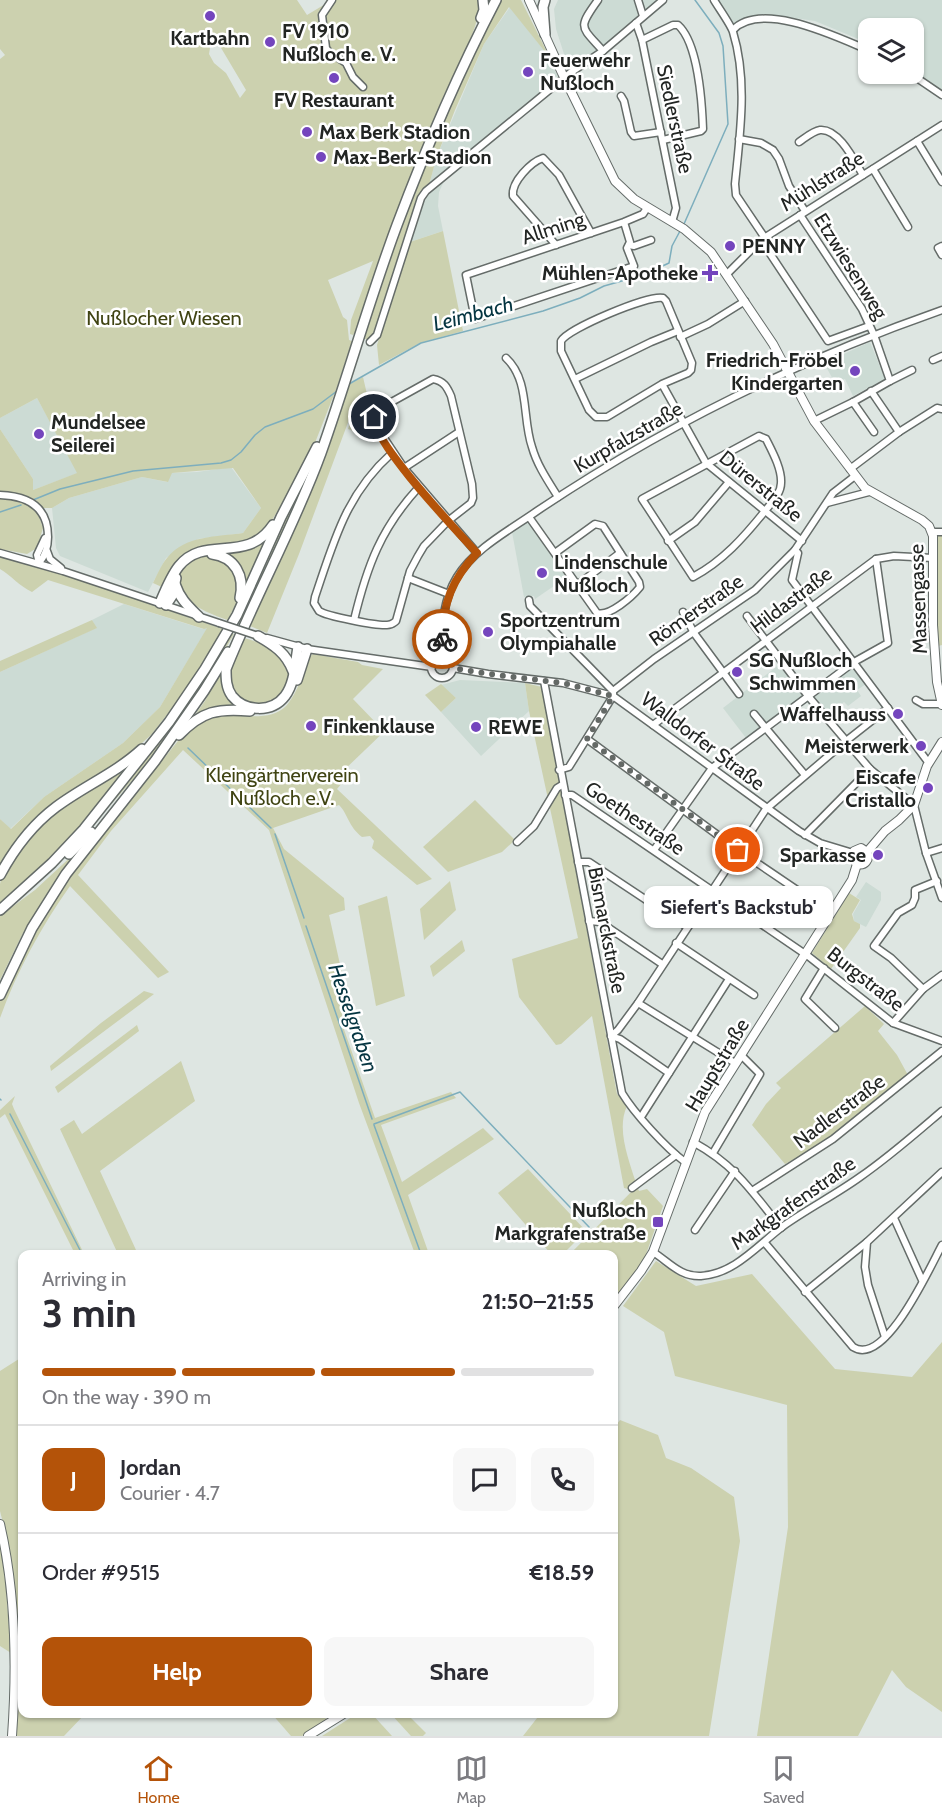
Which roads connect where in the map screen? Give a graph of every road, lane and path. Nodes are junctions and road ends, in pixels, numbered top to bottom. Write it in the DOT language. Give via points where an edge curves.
graph roads {
  1 [pos="332,0"];
  2 [pos="483,0"];
  3 [pos="496,0"];
  4 [pos="529,0"];
  5 [pos="545,0"];
  6 [pos="598,0"];
  7 [pos="638,0"];
  8 [pos="663,0"];
  9 [pos="714,0"];
  10 [pos="643,16"];
  11 [pos="636,22"];
  12 [pos="733,30"];
  13 [pos="479,32"];
  14 [pos="545,34"];
  15 [pos="642,40"];
  16 [pos="858,46"];
  17 [pos="603,51"];
  18 [pos="564,78"];
  19 [pos="924,83"];
  20 [pos="363,87"];
  21 [pos="942,95"];
  22 [pos="621,96"];
  23 [pos="942,125"];
  24 [pos="662,136"];
  25 [pos="739,139"];
  26 [pos="917,141"];
  27 [pos="799,142"];
  28 [pos="873,169"];
  29 [pos="863,175"];
  30 [pos="942,182"];
  31 [pos="647,208"];
  32 [pos="802,213"];
  33 [pos="624,222"];
  34 [pos="678,226"];
  35 [pos="908,227"];
  36 [pos="591,233"];
  37 [pos="763,239"];
  38 [pos="651,240"];
  39 [pos="556,245"];
  40 [pos="629,245"];
  41 [pos="942,246"];
  42 [pos="942,255"];
  43 [pos="727,274"];
  44 [pos="746,301"];
  45 [pos="942,310"];
  46 [pos="869,326"];
  47 [pos="679,334"];
  48 [pos="874,335"];
  49 [pos="370,342"];
  50 [pos="942,356"];
  51 [pos="506,358"];
  52 [pos="933,360"];
  53 [pos="788,370"];
  54 [pos="912,370"];
  55 [pos="575,379"];
  56 [pos="890,381"];
  57 [pos="662,384"];
  58 [pos="871,391"];
  59 [pos="853,402"];
  60 [pos="942,409"];
  61 [pos="332,415"];
  62 [pos="814,421"];
  63 [pos="683,424"];
  64 [pos="459,432"];
  65 [pos="874,432"];
  66 [pos="900,432"];
  67 [pos="392,453"];
  68 [pos="706,464"];
  69 [pos="404,468"];
  70 [pos="853,472"];
  71 [pos="729,482"];
  72 [pos="419,487"];
  73 [pos="869,492"];
  74 [pos="0,495"];
  75 [pos="558,497"];
  76 [pos="827,502"];
  77 [pos="765,511"];
  78 [pos="281,517"];
  79 [pos="529,517"];
  80 [pos="448,521"];
  81 [pos="47,528"];
  82 [pos="932,532"];
  83 [pos="942,532"];
  84 [pos="668,541"];
  85 [pos="802,541"];
  86 [pos="47,546"];
  87 [pos="795,550"];
  88 [pos="620,552"];
  89 [pos="0,553"];
  90 [pos="477,553"];
  91 [pos="555,553"];
  92 [pos="37,555"];
  93 [pos="933,558"];
  94 [pos="24,559"];
  95 [pos="876,559"];
  96 [pos="39,563"];
  97 [pos="63,571"];
  98 [pos="408,578"];
  99 [pos="175,584"];
  100 [pos="577,585"];
  101 [pos="449,594"];
  102 [pos="259,595"];
  103 [pos="529,600"];
  104 [pos="163,604"];
  105 [pos="811,607"];
  106 [pos="683,612"];
  107 [pos="237,615"];
  108 [pos="747,616"];
  109 [pos="199,617"];
  110 [pos="354,620"];
  111 [pos="694,633"];
  112 [pos="256,635"];
  113 [pos="765,640"];
  114 [pos="303,648"];
  115 [pos="441,656"];
  116 [pos="854,662"];
  117 [pos="432,667"];
  118 [pos="453,668"];
  119 [pos="293,673"];
  120 [pos="723,673"];
  121 [pos="544,681"];
  122 [pos="613,693"];
  123 [pos="739,694"];
  124 [pos="808,696"];
  125 [pos="916,700"];
  126 [pos="942,705"];
  127 [pos="888,708"];
  128 [pos="754,714"];
  129 [pos="169,722"];
  130 [pos="653,725"];
  131 [pos="765,728"];
  132 [pos="587,739"];
  133 [pos="846,741"];
  134 [pos="942,742"];
  135 [pos="155,761"];
  136 [pos="928,762"];
  137 [pos="712,768"];
  138 [pos="870,769"];
  139 [pos="560,770"];
  140 [pos="805,775"];
  141 [pos="140,781"];
  142 [pos="562,785"];
  143 [pos="565,795"];
  144 [pos="914,805"];
  145 [pos="766,809"];
  146 [pos="683,810"];
  147 [pos="805,835"];
  148 [pos="517,842"];
  149 [pos="942,848"];
  150 [pos="654,850"];
  151 [pos="738,850"];
  152 [pos="853,852"];
  153 [pos="867,852"];
  154 [pos="926,853"];
  155 [pos="578,862"];
  156 [pos="857,864"];
  157 [pos="0,875"];
  158 [pos="937,880"];
  159 [pos="712,890"];
  160 [pos="942,895"];
  161 [pos="0,910"];
  162 [pos="831,914"];
  163 [pos="589,921"];
  164 [pos="687,927"];
  165 [pos="676,944"];
  166 [pos="805,954"];
  167 [pos="662,964"];
  168 [pos="824,968"];
  169 [pos="942,975"];
  170 [pos="729,979"];
  171 [pos="923,988"];
  172 [pos="0,995"];
  173 [pos="754,995"];
  174 [pos="638,1003"];
  175 [pos="893,1023"];
  176 [pos="835,1028"];
  177 [pos="611,1036"];
  178 [pos="693,1037"];
  179 [pos="942,1041"];
  180 [pos="942,1051"];
  181 [pos="741,1055"];
  182 [pos="735,1063"];
  183 [pos="669,1073"];
  184 [pos="942,1111"];
  185 [pos="641,1117"];
  186 [pos="693,1142"];
  187 [pos="713,1153"];
  188 [pos="675,1155"];
  189 [pos="685,1162"];
  190 [pos="735,1171"];
  191 [pos="942,1172"];
  192 [pos="632,1188"];
  193 [pos="752,1191"];
  194 [pos="894,1218"];
  195 [pos="781,1227"];
  196 [pos="695,1230"];
  197 [pos="867,1242"];
  198 [pos="765,1243"];
  199 [pos="942,1245"];
  200 [pos="653,1252"];
  201 [pos="922,1280"];
  202 [pos="805,1292"];
  203 [pos="618,1301"];
  204 [pos="885,1337"];
  205 [pos="0,1524"];
  206 [pos="337,1718"];
  207 [pos="12,1736"];
  208 [pos="308,1736"];
  1 -- 20 [label="street" via="322,15 326,48 346,63"];
  2 -- 13 [label="highway"];
  3 -- 13 [label="highway"];
  4 -- 14 [label="main road, Massengasse"];
  5 -- 14 [label="highway"];
  6 -- 17 [label="street" via="583,25"];
  7 -- 10 [label="street"];
  8 -- 10 [label="street"];
  9 -- 12 [label="street"];
  10 -- 11 [label="street"];
  11 -- 15 [label="street, Siedlerstraße"];
  11 -- 17 [label="street"];
  12 -- 16 [label="street" via="759,18 782,18"];
  12 -- 25 [label="street" via="742,69"];
  13 -- 61 [label="highway" via="397,226"];
  14 -- 18 [label="main road, Massengasse"];
  15 -- 24 [label="street, Siedlerstraße"];
  15 -- 24 [label="street" via="678,25 697,68 703,129"];
  17 -- 18 [label="street"];
  18 -- 31 [label="main road, Massengasse" via="615,181"];
  18 -- 49 [label="street" via="421,198 377,335"];
  19 -- 21 [label="street"];
  22 -- 24 [label="street" via="634,136"];
  23 -- 26 [label="street, Mühlstraße"];
  24 -- 34 [label="street, Siedlerstraße"];
  25 -- 32 [label="street, Etzwiesenweg" via="773,150"];
  25 -- 37 [label="street" via="736,195"];
  26 -- 28 [label="street, Mühlstraße"];
  26 -- 30 [label="street"];
  27 -- 29 [label="street" via="818,130 827,130 841,141"];
  28 -- 29 [label="street, Mühlstraße"];
  28 -- 35 [label="street"];
  29 -- 32 [label="street, Mühlstraße"];
  31 -- 33 [label="street, Allming" via="643,214"];
  31 -- 34 [label="main road, Massengasse"];
  32 -- 37 [label="street, Mühlstraße"];
  32 -- 46 [label="street, Etzwiesenweg"];
  33 -- 36 [label="street, Allming"];
  33 -- 40 [label="street"];
  34 -- 43 [label="main road, Massengasse" via="705,246"];
  36 -- 39 [label="street, Allming"];
  36 -- 39 [label="street" via="559,175 543,158 517,181 512,191"];
  37 -- 43 [label="street, Mühlstraße"];
  37 -- 46 [label="street" via="828,340"];
  38 -- 40 [label="street"];
  39 -- 40 [label="street, Allming" via="466,275 475,319 634,266"];
  41 -- 42 [label="street" via="938,249"];
  43 -- 44 [label="main road, Massengasse"];
  44 -- 47 [label="street" via="704,326"];
  44 -- 53 [label="main road, Massengasse"];
  45 -- 48 [label="street, Kurpfalzstraße"];
  46 -- 48 [label="street, Etzwiesenweg"];
  47 -- 55 [label="street" via="651,342"];
  47 -- 55 [label="street" via="666,302 659,297 572,331 560,345"];
  47 -- 57 [label="street" via="692,363 691,370"];
  48 -- 53 [label="street, Kurpfalzstraße"];
  48 -- 56 [label="street, Etzwiesenweg"];
  50 -- 52 [label="street"];
  51 -- 75 [label="street" via="514,365 522,388 532,449"];
  53 -- 62 [label="main road, Massengasse"];
  53 -- 63 [label="street, Kurpfalzstraße"];
  54 -- 56 [label="street"];
  55 -- 57 [label="street" via="590,410 600,418"];
  56 -- 58 [label="street"];
  57 -- 63 [label="street, Dürerstraße"];
  58 -- 59 [label="street"];
  58 -- 66 [label="street"];
  59 -- 62 [label="street"];
  59 -- 65 [label="street"];
  60 -- 66 [label="street, Römerstraße" via="937,408"];
  61 -- 78 [label="highway"];
  61 -- 102 [label="highway" via="298,510"];
  62 -- 70 [label="main road, Massengasse"];
  63 -- 68 [label="street, Dürerstraße"];
  63 -- 75 [label="street, Kurpfalzstraße"];
  64 -- 67 [label="street" via="446,386 438,380 428,381 375,413 374,426"];
  64 -- 69 [label="street"];
  64 -- 80 [label="street" via="473,498"];
  66 -- 70 [label="street, Römerstraße"];
  67 -- 69 [label="street"];
  67 -- 110 [label="street" via="367,478 348,508 315,597 322,614"];
  68 -- 71 [label="street, Dürerstraße"];
  68 -- 77 [label="street" via="756,437 766,439 782,481"];
  68 -- 84 [label="street" via="642,499"];
  69 -- 72 [label="street"];
  70 -- 73 [label="main road, Massengasse"];
  70 -- 76 [label="street, Römerstraße"];
  71 -- 77 [label="street, Dürerstraße"];
  71 -- 84 [label="street" via="704,514"];
  72 -- 80 [label="street"];
  72 -- 110 [label="street" via="400,507 376,548"];
  73 -- 76 [label="street"];
  73 -- 82 [label="main road, Massengasse" via="922,520"];
  74 -- 81 [label="street" via="32,504 44,514"];
  75 -- 79 [label="street, Kurpfalzstraße"];
  76 -- 85 [label="street, Römerstraße"];
  77 -- 84 [label="street" via="731,550 693,577"];
  77 -- 85 [label="street, Dürerstraße"];
  78 -- 104 [label="highway" via="252,544 237,549 205,550 190,556 178,567"];
  78 -- 107 [label="highway"];
  79 -- 90 [label="street, Kurpfalzstraße"];
  79 -- 91 [label="street"];
  80 -- 90 [label="street"];
  80 -- 98 [label="street" via="424,546"];
  81 -- 86 [label="street"];
  81 -- 92 [label="street"];
  82 -- 83 [label="street"];
  82 -- 93 [label="main road, Massengasse"];
  85 -- 87 [label="street, Römerstraße"];
  86 -- 96 [label="street"];
  86 -- 97 [label="street" via="50,559"];
  87 -- 105 [label="street" via="798,553 792,580"];
  87 -- 111 [label="street, Römerstraße" via="755,590"];
  88 -- 91 [label="street" via="603,526 595,524"];
  88 -- 100 [label="street"];
  88 -- 100 [label="street" via="640,585 637,591 604,615 597,614"];
  89 -- 94 [label="street, Walldorfer Straße"];
  90 -- 101 [label="street, Kurpfalzstraße"];
  91 -- 100 [label="street"];
  92 -- 94 [label="street"];
  92 -- 96 [label="street"];
  93 -- 95 [label="street"];
  93 -- 126 [label="main road, Massengasse" via="933,625"];
  94 -- 96 [label="street, Walldorfer Straße"];
  95 -- 105 [label="street, Hildastraße"];
  95 -- 116 [label="street" via="888,643"];
  96 -- 97 [label="street, Walldorfer Straße"];
  97 -- 104 [label="street, Walldorfer Straße"];
  98 -- 101 [label="street"];
  98 -- 110 [label="street" via="396,621 387,625"];
  99 -- 104 [label="highway" via="172,596"];
  99 -- 107 [label="highway" via="182,568 194,557 208,553 226,558 241,580"];
  99 -- 109 [label="highway" via="179,596"];
  101 -- 115 [label="street, Kurpfalzstraße"];
  102 -- 119 [label="highway" via="226,669 228,689 240,704 265,708 285,696"];
  102 -- 135 [label="highway" via="204,691"];
  103 -- 122 [label="street" via="530,606"];
  104 -- 109 [label="street, Walldorfer Straße"];
  105 -- 113 [label="street, Hildastraße"];
  105 -- 116 [label="street"];
  106 -- 111 [label="street"];
  107 -- 129 [label="highway"];
  108 -- 113 [label="street"];
  109 -- 112 [label="street, Walldorfer Straße, bridge"];
  111 -- 120 [label="street"];
  111 -- 122 [label="street, Römerstraße"];
  112 -- 114 [label="street, Walldorfer Straße"];
  112 -- 119 [label="highway" via="283,654"];
  113 -- 120 [label="street, Hildastraße"];
  113 -- 124 [label="street"];
  114 -- 117 [label="street, Walldorfer Straße"];
  114 -- 119 [label="highway"];
  114 -- 135 [label="highway" via="293,688 278,706 259,712 208,713 188,726"];
  115 -- 117 [label="street"];
  115 -- 118 [label="street" via="450,659"];
  116 -- 124 [label="street"];
  116 -- 127 [label="street"];
  117 -- 118 [label="street, Walldorfer Straße" via="441,677 449,675"];
  118 -- 121 [label="street, Walldorfer Straße"];
  120 -- 123 [label="street"];
  120 -- 130 [label="street, Hildastraße"];
  121 -- 122 [label="street, Walldorfer Straße"];
  121 -- 139 [label="street, Bismarckstraße"];
  122 -- 130 [label="street, Walldorfer Straße"];
  122 -- 132 [label="street, Römerstraße"];
  124 -- 131 [label="street"];
  124 -- 133 [label="street"];
  125 -- 126 [label="street"];
  127 -- 133 [label="street"];
  127 -- 136 [label="street"];
  128 -- 131 [label="street"];
  129 -- 157 [label="highway" via="122,765 42,819 16,848"];
  129 -- 161 [label="highway" via="72,843"];
  130 -- 137 [label="street, Walldorfer Straße"];
  131 -- 137 [label="street"];
  131 -- 140 [label="street"];
  132 -- 139 [label="street, Römerstraße" via="569,767"];
  132 -- 146 [label="street"];
  133 -- 138 [label="street"];
  133 -- 140 [label="street"];
  134 -- 136 [label="main road"];
  135 -- 141 [label="highway"];
  136 -- 144 [label="main road"];
  137 -- 145 [label="street, Walldorfer Straße"];
  137 -- 146 [label="street"];
  138 -- 144 [label="street"];
  138 -- 147 [label="street"];
  139 -- 142 [label="street, Bismarckstraße"];
  140 -- 145 [label="street"];
  141 -- 161 [label="highway" via="66,858"];
  141 -- 172 [label="highway" via="66,874 32,928"];
  142 -- 143 [label="street, Bismarckstraße"];
  142 -- 148 [label="street" via="534,826"];
  143 -- 150 [label="street, Goethestraße" via="572,795"];
  143 -- 155 [label="street, Bismarckstraße"];
  144 -- 153 [label="main road, Hauptstraße"];
  144 -- 154 [label="street"];
  145 -- 147 [label="street, Walldorfer Straße"];
  145 -- 151 [label="street"];
  146 -- 150 [label="street"];
  146 -- 151 [label="street"];
  147 -- 152 [label="street, Walldorfer Straße"];
  149 -- 154 [label="street"];
  150 -- 159 [label="street, Goethestraße"];
  151 -- 159 [label="street"];
  151 -- 162 [label="street"];
  152 -- 153 [label="main road" via="859,848"];
  152 -- 156 [label="main road" via="852,859"];
  153 -- 156 [label="main road, Hauptstraße" via="867,862"];
  154 -- 158 [label="street"];
  155 -- 163 [label="street, Bismarckstraße"];
  155 -- 164 [label="street" via="589,862"];
  156 -- 162 [label="main road, Hauptstraße"];
  158 -- 160 [label="street"];
  158 -- 171 [label="street" via="915,890 912,905 898,914 873,948 891,958"];
  159 -- 164 [label="street"];
  159 -- 166 [label="street, Goethestraße"];
  162 -- 166 [label="main road, Hauptstraße"];
  163 -- 167 [label="street" via="600,922"];
  163 -- 177 [label="street, Bismarckstraße"];
  164 -- 165 [label="street"];
  165 -- 167 [label="street"];
  165 -- 170 [label="street"];
  166 -- 168 [label="street, Burgstraße"];
  166 -- 181 [label="main road, Hauptstraße"];
  167 -- 174 [label="street"];
  168 -- 175 [label="street, Burgstraße"];
  168 -- 176 [label="street" via="805,999"];
  169 -- 171 [label="street"];
  170 -- 173 [label="street"];
  170 -- 178 [label="street"];
  171 -- 175 [label="street"];
  174 -- 177 [label="street"];
  174 -- 178 [label="street"];
  175 -- 179 [label="street, Burgstraße"];
  177 -- 183 [label="street"];
  177 -- 185 [label="street, Bismarckstraße" via="622,1093"];
  178 -- 182 [label="street"];
  178 -- 183 [label="street"];
  180 -- 193 [label="street, Nadlerstraße" via="833,1139"];
  181 -- 182 [label="main road, Hauptstraße"];
  181 -- 187 [label="street" via="760,1074"];
  182 -- 186 [label="main road, Hauptstraße" via="705,1112"];
  183 -- 185 [label="street"];
  184 -- 195 [label="street, Markgrafenstraße" via="861,1176"];
  185 -- 188 [label="street, Bismarckstraße"];
  186 -- 187 [label="street"];
  186 -- 189 [label="main road, Hauptstraße"];
  187 -- 190 [label="street"];
  188 -- 189 [label="street, Bismarckstraße"];
  188 -- 192 [label="street"];
  189 -- 200 [label="main road, Hauptstraße"];
  190 -- 193 [label="street"];
  190 -- 196 [label="street"];
  191 -- 194 [label="street"];
  193 -- 195 [label="street"];
  194 -- 197 [label="street"];
  194 -- 201 [label="street"];
  195 -- 198 [label="street, Markgrafenstraße"];
  197 -- 202 [label="street"];
  197 -- 204 [label="street" via="868,1285"];
  198 -- 200 [label="street, Markgrafenstraße" via="728,1268 699,1276 681,1272"];
  198 -- 202 [label="street"];
  199 -- 201 [label="street"];
  200 -- 203 [label="main road, Hauptstraße"];
  201 -- 204 [label="street" via="910,1305"];
  202 -- 204 [label="street" via="857,1350 870,1350"];
  205 -- 207 [label="main road" via="14,1628"];
  206 -- 208 [label="main road"];
}
